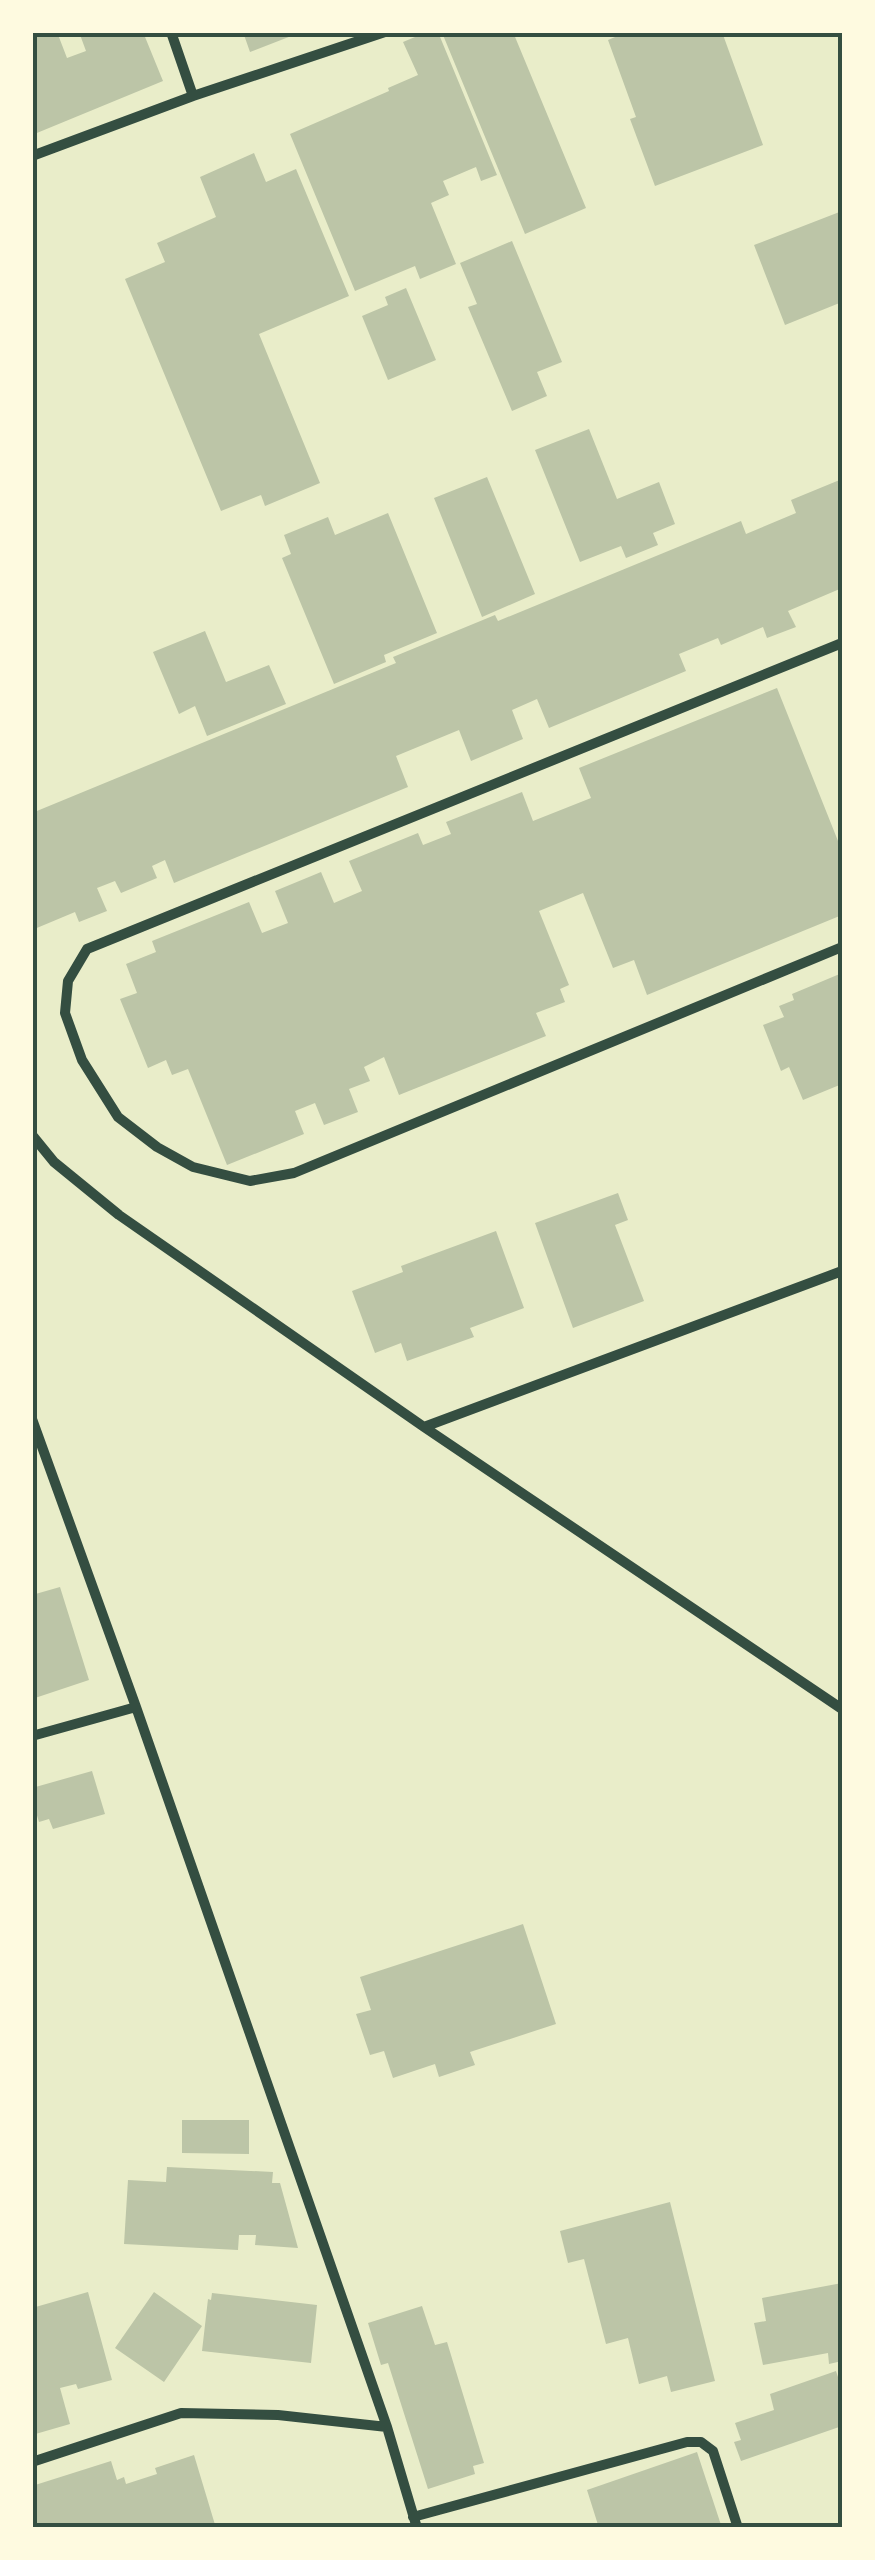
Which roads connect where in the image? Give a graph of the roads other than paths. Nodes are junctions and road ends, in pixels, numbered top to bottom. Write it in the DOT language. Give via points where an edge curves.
graph roads {
  1 [pos="171,32"];
  2 [pos="384,32"];
  3 [pos="193,96"];
  4 [pos="32,156"];
  5 [pos="842,643"];
  6 [pos="842,947"];
  7 [pos="32,1135"];
  8 [pos="842,1270"];
  9 [pos="32,1419"];
  10 [pos="424,1428"];
  11 [pos="136,1707"];
  12 [pos="842,1708"];
  13 [pos="32,1736"];
  14 [pos="387,2427"];
  15 [pos="32,2462"];
  16 [pos="415,2522"];
  17 [pos="738,2528"];
  1 -- 3 [label="street"];
  2 -- 3 [label="street"];
  3 -- 4 [label="street"];
  5 -- 6 [label="street" via="86,949 68,981 65,1013 82,1060 118,1118 193,1168 250,1181 294,1172"];
  7 -- 10 [label="street" via="119,1216"];
  8 -- 10 [label="street"];
  9 -- 11 [label="street"];
  10 -- 12 [label="street"];
  11 -- 13 [label="street"];
  11 -- 14 [label="street"];
  14 -- 15 [label="street" via="181,2412"];
  14 -- 16 [label="street"];
  16 -- 17 [label="street" via="701,2442 713,2451"];
}
